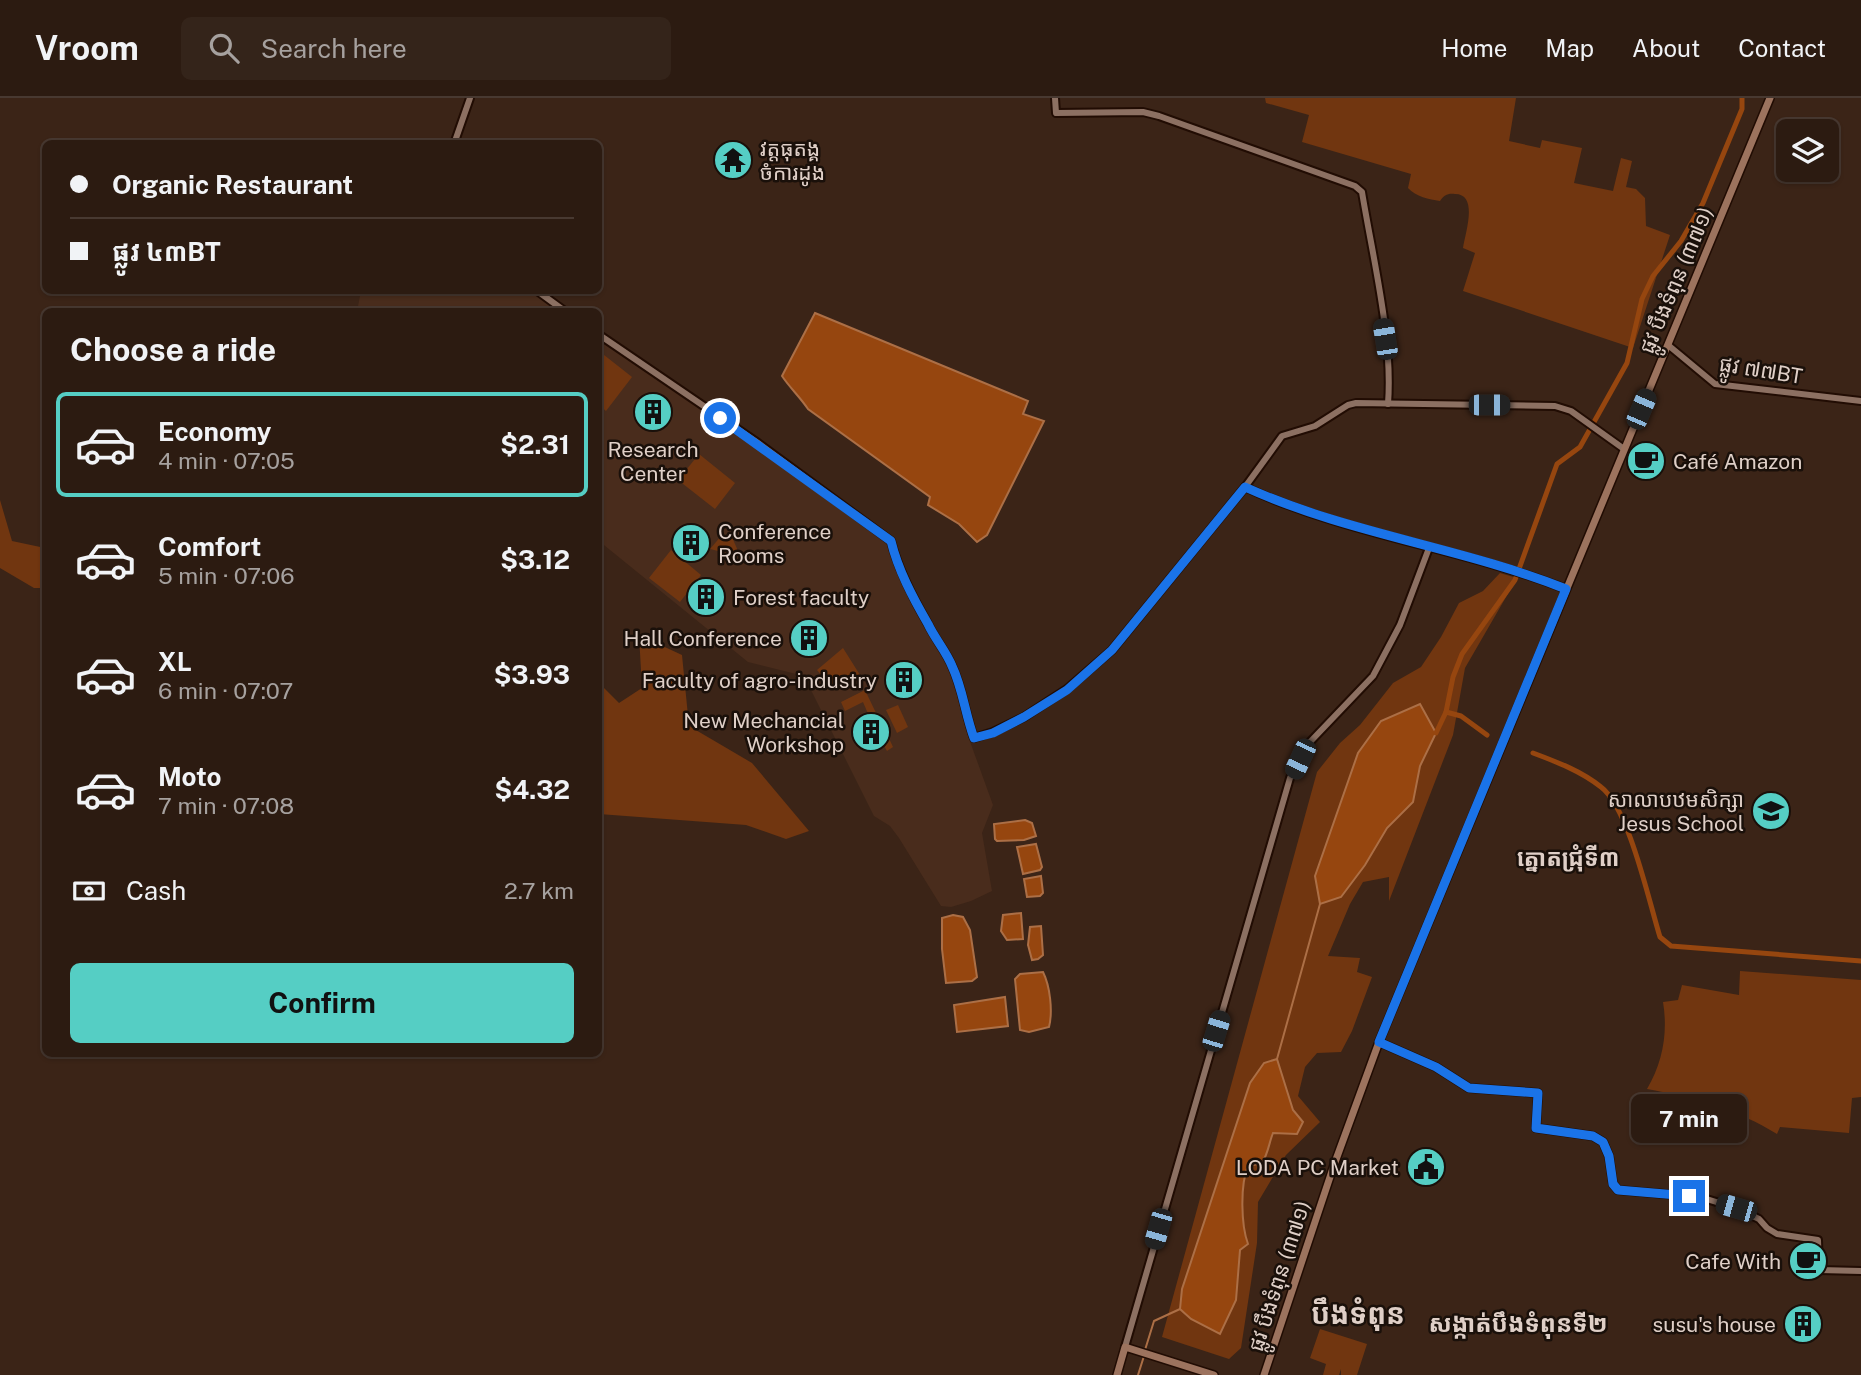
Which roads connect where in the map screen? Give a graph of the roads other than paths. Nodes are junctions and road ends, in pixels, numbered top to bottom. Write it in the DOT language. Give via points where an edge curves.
graph roads {
  1 [pos="470,98"];
  2 [pos="1055,98"];
  3 [pos="1770,98"];
  4 [pos="455,140"];
  5 [pos="541,294"];
  6 [pos="561,308"];
  7 [pos="602,337"];
  8 [pos="1668,345"];
  9 [pos="1861,401"];
  10 [pos="1388,404"];
  11 [pos="1624,449"];
  12 [pos="1245,487"];
  13 [pos="1429,548"];
  14 [pos="1566,589"];
  15 [pos="1379,1042"];
  16 [pos="1861,1271"];
  17 [pos="1125,1347"];
  18 [pos="1117,1375"];
  19 [pos="1214,1375"];
  20 [pos="1264,1375"];
  1 -- 4 [label="street"];
  2 -- 10 [label="street" via="1056,113 1143,112 1356,186 1362,192 1382,317 1390,380"];
  3 -- 8 [label="main road, ផ្លូវ បឹងទំពុន (៣៧១)"];
  5 -- 6 [label="street"];
  7 -- 12 [label="street" via="891,541 961,687 974,738 1024,717 1067,690 1112,650"];
  8 -- 9 [label="street, ផ្លូវ ៧៧BT" via="1716,384"];
  8 -- 11 [label="main road, ផ្លូវ បឹងទំពុន (៣៧១)"];
  10 -- 11 [label="street" via="1549,405 1583,419"];
  10 -- 12 [label="street" via="1352,404 1315,426 1282,436"];
  11 -- 14 [label="main road, ផ្លូវ បឹងទំពុន (៣៧១)"];
  12 -- 13 [label="street" via="1313,515"];
  13 -- 14 [label="street" via="1513,569"];
  13 -- 17 [label="street" via="1400,625 1373,676 1310,742 1290,778"];
  14 -- 15 [label="main road, ផ្លូវ បឹងទំពុន (៣៧១)"];
  15 -- 16 [label="street" via="1436,1067 1469,1088 1538,1093 1536,1128 1593,1136 1603,1142 1618,1190 1700,1197 1736,1208 1777,1234 1818,1240 1819,1270"];
  15 -- 20 [label="main road, ផ្លូវ បឹងទំពុន (៣៧១)"];
  17 -- 18 [label="main road"];
  17 -- 19 [label="main road"];
}
